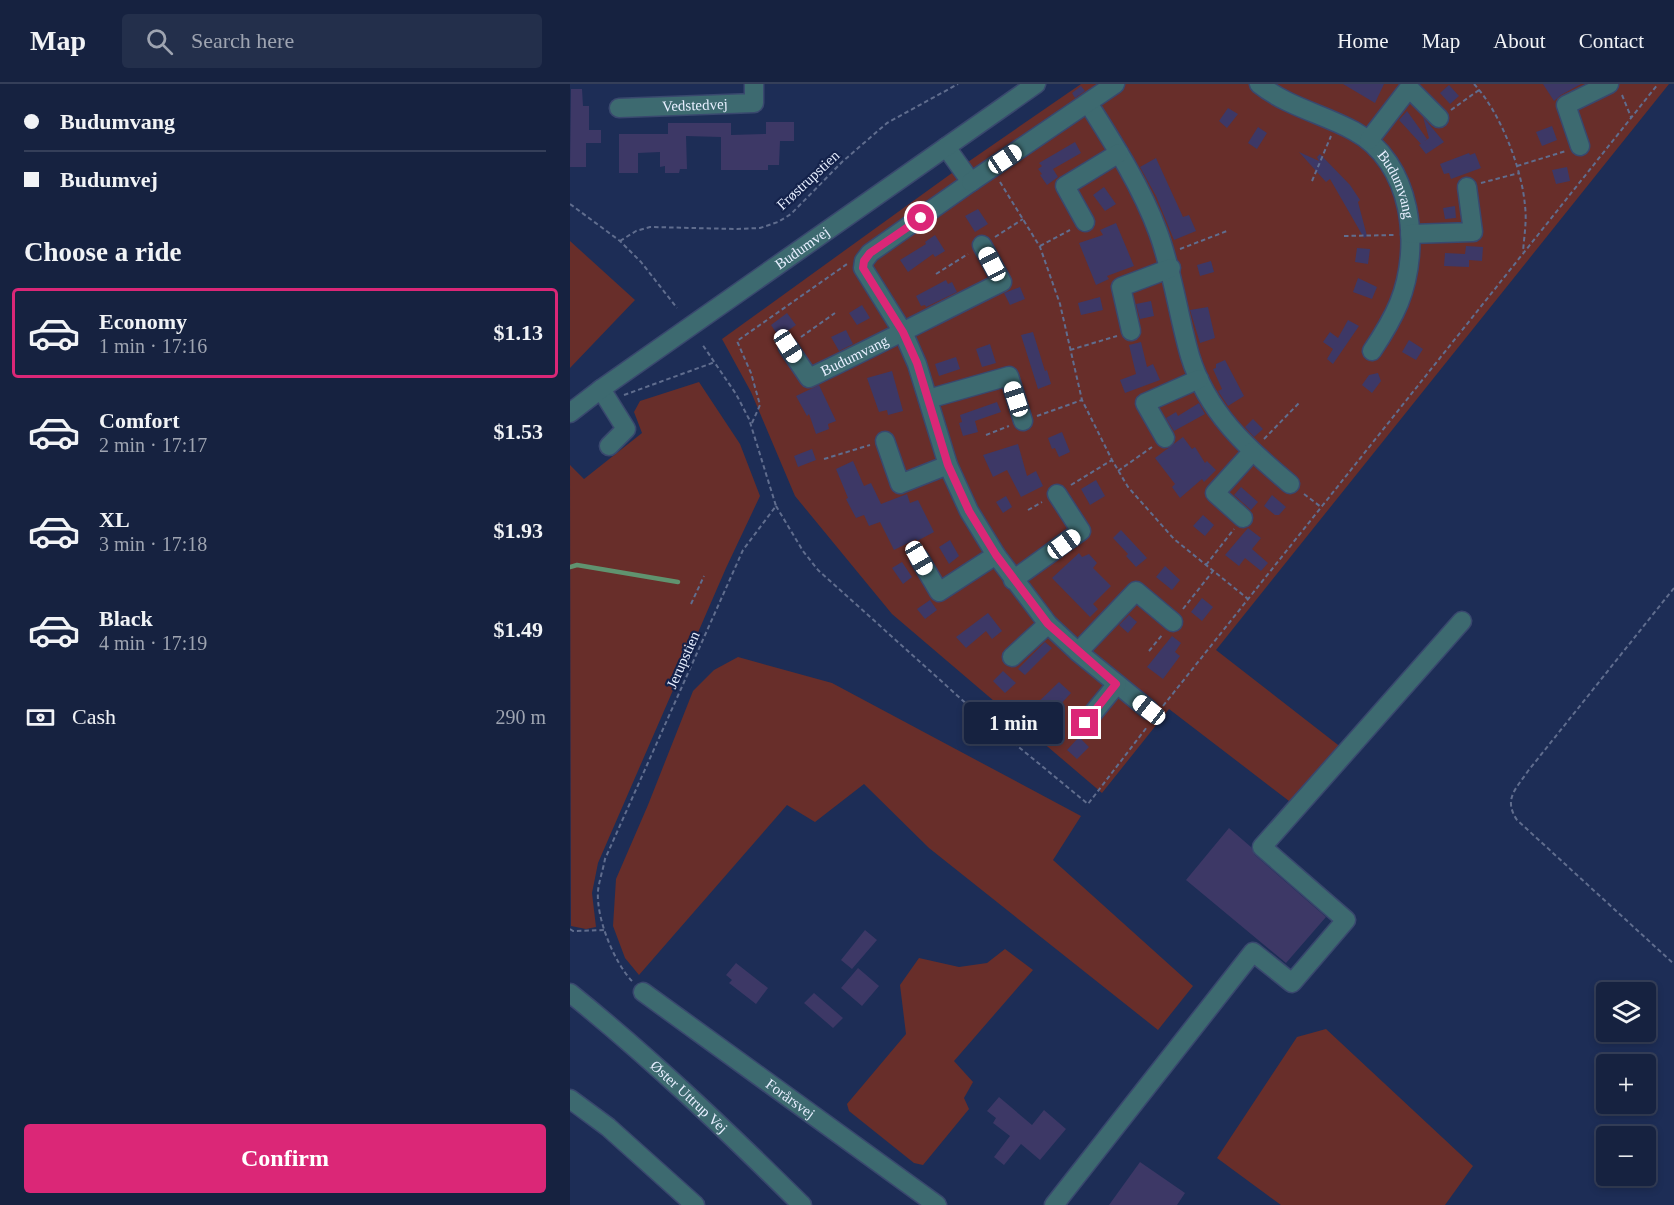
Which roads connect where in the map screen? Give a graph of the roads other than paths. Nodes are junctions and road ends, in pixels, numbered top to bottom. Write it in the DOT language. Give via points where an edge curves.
graph roads {
  1 [pos="754,84"];
  2 [pos="1036,84"];
  3 [pos="1115,84"];
  4 [pos="1260,84"];
  5 [pos="1615,88"];
  6 [pos="1088,103"];
  7 [pos="619,108"];
  8 [pos="1439,118"];
  9 [pos="1369,140"];
  10 [pos="1580,146"];
  11 [pos="946,147"];
  12 [pos="1119,153"];
  13 [pos="971,182"];
  14 [pos="1467,187"];
  15 [pos="1085,222"];
  16 [pos="1410,234"];
  17 [pos="982,245"];
  18 [pos="1169,261"];
  19 [pos="903,332"];
  20 [pos="1131,332"];
  21 [pos="788,346"];
  22 [pos="1372,351"];
  23 [pos="1199,379"];
  24 [pos="604,395"];
  25 [pos="928,399"];
  26 [pos="570,413"];
  27 [pos="1023,421"];
  28 [pos="1165,438"];
  29 [pos="885,441"];
  30 [pos="609,446"];
  31 [pos="1252,452"];
  32 [pos="948,465"];
  33 [pos="1290,484"];
  34 [pos="1057,494"];
  35 [pos="1243,518"];
  36 [pos="996,555"];
  37 [pos="919,558"];
  38 [pos="1013,580"];
  39 [pos="1173,621"];
  40 [pos="1462,621"];
  41 [pos="1048,624"];
  42 [pos="1078,652"];
  43 [pos="1012,657"];
  44 [pos="1116,684"];
  45 [pos="1154,714"];
  46 [pos="1085,723"];
  47 [pos="643,992"];
  48 [pos="570,993"];
  49 [pos="570,1099"];
  50 [pos="695,1205"];
  51 [pos="802,1205"];
  52 [pos="937,1205"];
  53 [pos="1054,1205"];
  1 -- 7 [label="street, Vedstedvej" via="754,103"];
  2 -- 11 [label="street, Budumvej"];
  3 -- 6 [label="street"];
  4 -- 9 [label="street, Budumvang" via="1296,106"];
  5 -- 10 [label="street" via="1566,105"];
  6 -- 12 [label="street"];
  6 -- 13 [label="street"];
  8 -- 9 [label="street, Budumvang" via="1408,88"];
  9 -- 16 [label="street, Budumvang" via="1398,179 1407,204"];
  11 -- 13 [label="street"];
  11 -- 24 [label="street, Budumvej"];
  12 -- 15 [label="street" via="1065,186"];
  12 -- 18 [label="street" via="1140,190"];
  13 -- 19 [label="street, Budumvang" via="864,261 867,276"];
  14 -- 16 [label="street, Budumvang" via="1473,232"];
  16 -- 22 [label="street, Budumvang" via="1408,269 1399,302"];
  17 -- 19 [label="street, Budumvang" via="1002,282"];
  18 -- 20 [label="street" via="1121,287"];
  18 -- 23 [label="street"];
  19 -- 21 [label="street, Budumvang" via="809,378"];
  19 -- 25 [label="street, Budumvang"];
  23 -- 28 [label="street" via="1145,403"];
  23 -- 31 [label="street" via="1230,429"];
  24 -- 26 [label="street, Budumvej"];
  24 -- 30 [label="street" via="626,429"];
  25 -- 27 [label="street" via="1009,376"];
  25 -- 32 [label="street, Budumvang"];
  29 -- 32 [label="street" via="900,484"];
  31 -- 33 [label="street"];
  31 -- 35 [label="street" via="1215,493"];
  32 -- 36 [label="street, Budumvang" via="969,511"];
  34 -- 38 [label="street" via="1081,531"];
  36 -- 37 [label="street" via="939,592"];
  36 -- 38 [label="street, Budumvang"];
  38 -- 41 [label="street, Budumvang"];
  39 -- 42 [label="street" via="1136,591"];
  40 -- 53 [label="street" via="1262,847 1346,920 1292,983 1253,952"];
  41 -- 42 [label="street, Budumvang"];
  41 -- 43 [label="street"];
  42 -- 44 [label="street, Budumvang"];
  44 -- 45 [label="street, Budumvang"];
  44 -- 46 [label="street"];
  47 -- 52 [label="street, Forårsvej"];
  48 -- 51 [label="street, Øster Uttrup Vej" via="708,1113"];
  49 -- 50 [label="street" via="608,1127"];
}
